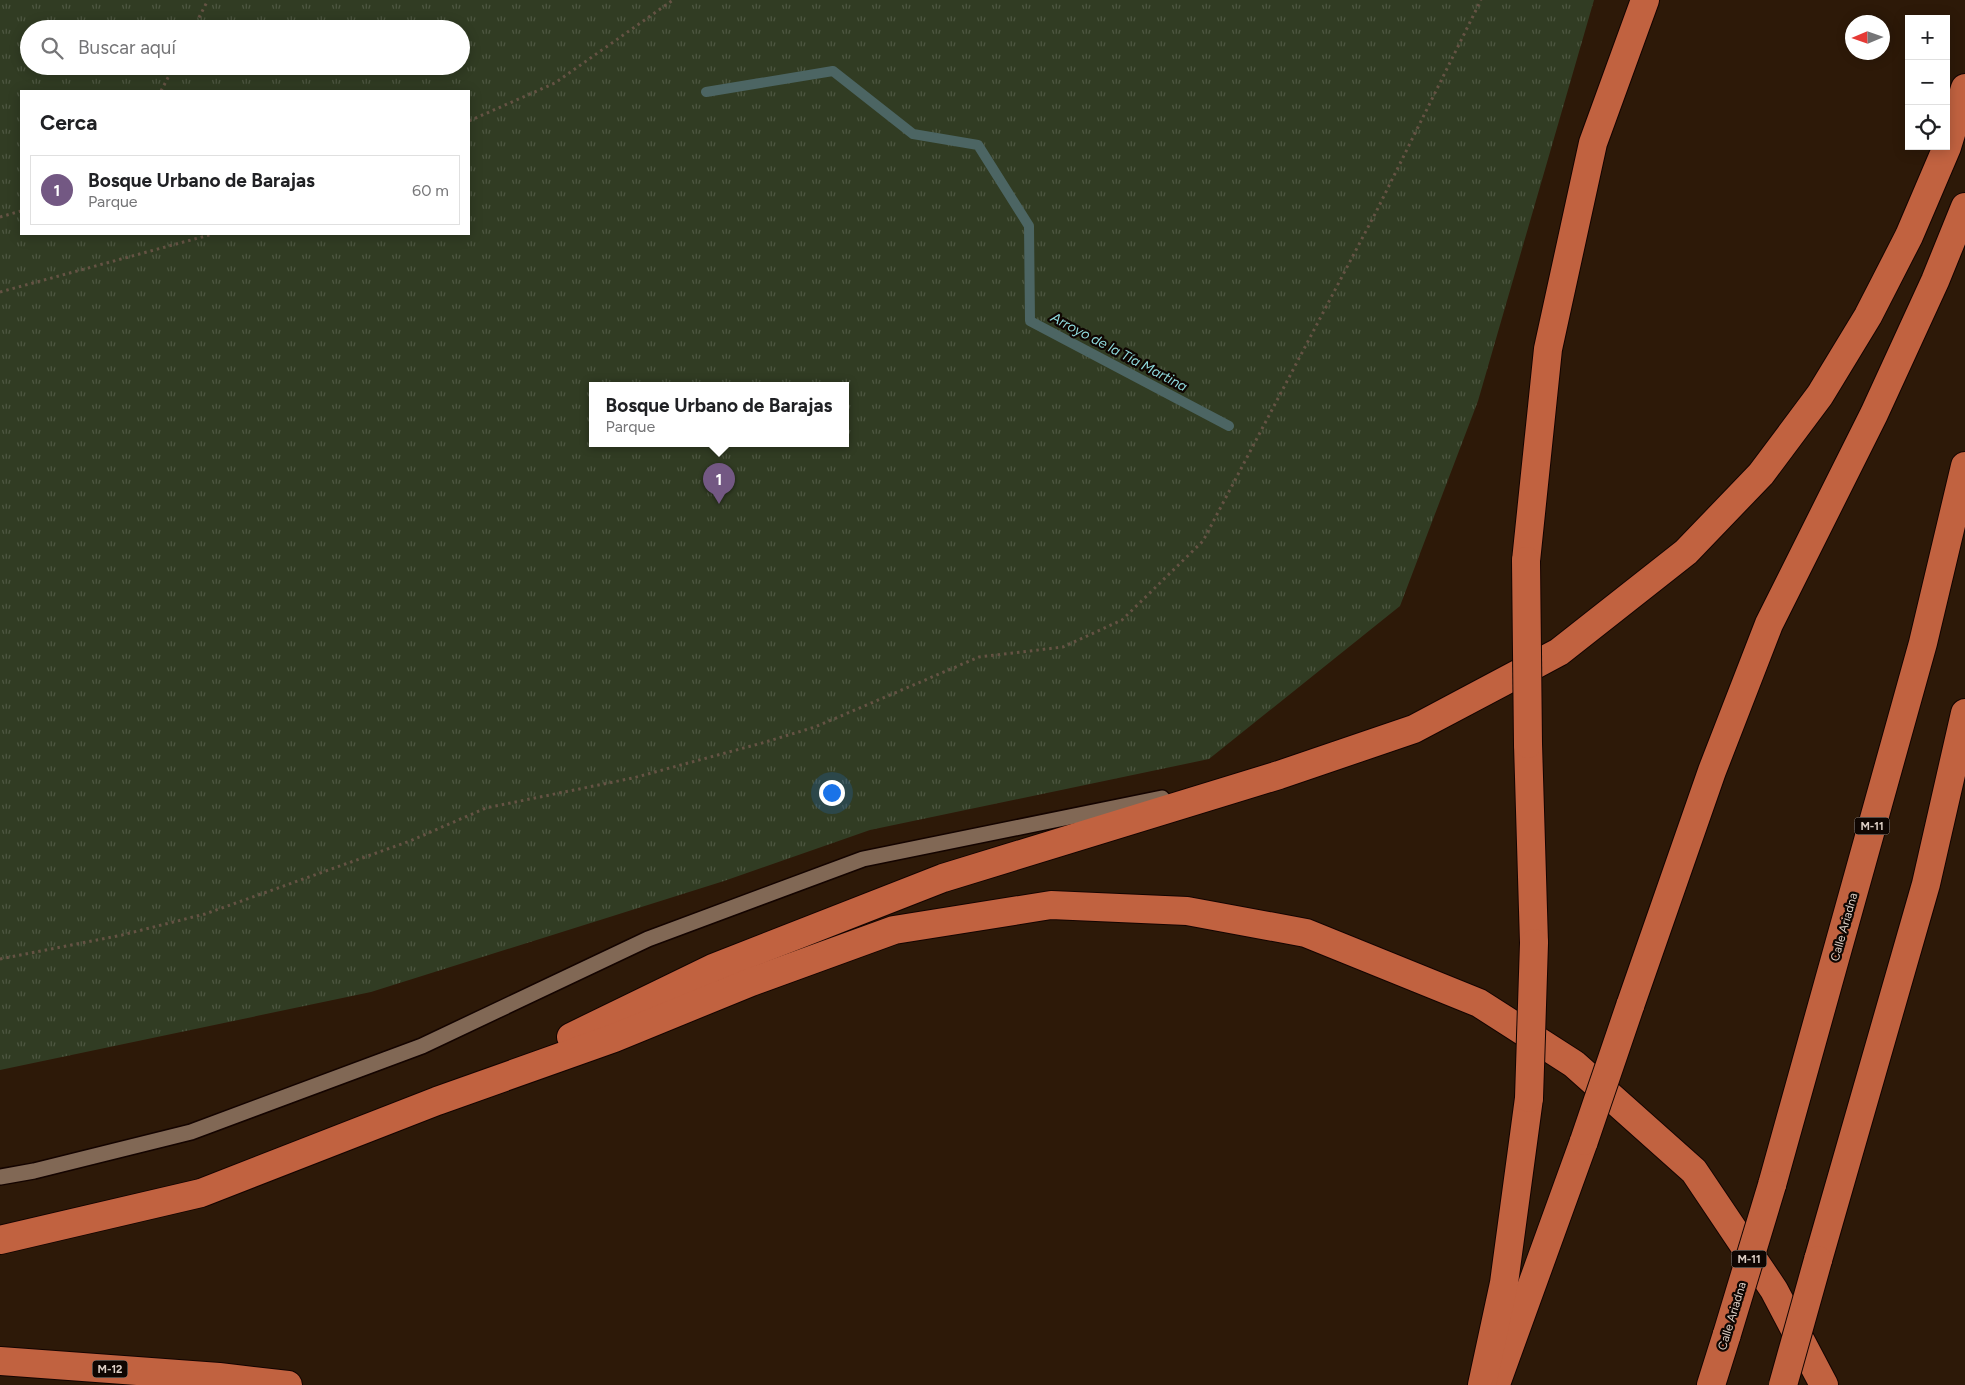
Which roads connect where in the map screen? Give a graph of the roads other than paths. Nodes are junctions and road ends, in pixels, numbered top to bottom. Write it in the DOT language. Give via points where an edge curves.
graph roads {
  1 [pos="1645,0"];
  2 [pos="1965,88"];
  3 [pos="1965,207"];
  4 [pos="1965,466"];
  5 [pos="1965,713"];
  6 [pos="1279,775"];
  7 [pos="437,1101"];
  8 [pos="0,1177"];
  9 [pos="0,1240"];
  10 [pos="0,1361"];
  11 [pos="288,1385"];
  12 [pos="1482,1385"];
  13 [pos="1496,1385"];
  14 [pos="1712,1385"];
  15 [pos="1783,1385"];
  16 [pos="1824,1385"];
  1 -- 12 [label="highway, bridge" via="1593,142 1548,349 1526,561 1534,943 1529,1098 1504,1283"];
  2 -- 6 [label="highway" via="1948,147 1909,236 1868,316 1820,395 1761,474 1686,552 1559,652 1414,730"];
  3 -- 13 [label="highway, bridge" via="1874,414 1769,624 1712,771"];
  4 -- 14 [label="highway, Calle Ariadna / M-11, bridge" via="1923,642 1772,1185"];
  5 -- 15 [label="highway, bridge" via="1926,884"];
  6 -- 7 [label="highway" via="943,878 713,968"];
  6 -- 8 [label="lane" via="863,859 648,939 422,1046 191,1132"];
  7 -- 9 [label="highway" via="201,1193"];
  7 -- 16 [label="highway" via="614,1038 751,982 894,930 1051,905 1187,911 1306,933 1479,1003 1574,1064 1694,1171 1774,1290"];
  10 -- 11 [label="highway, M-12"];
}
